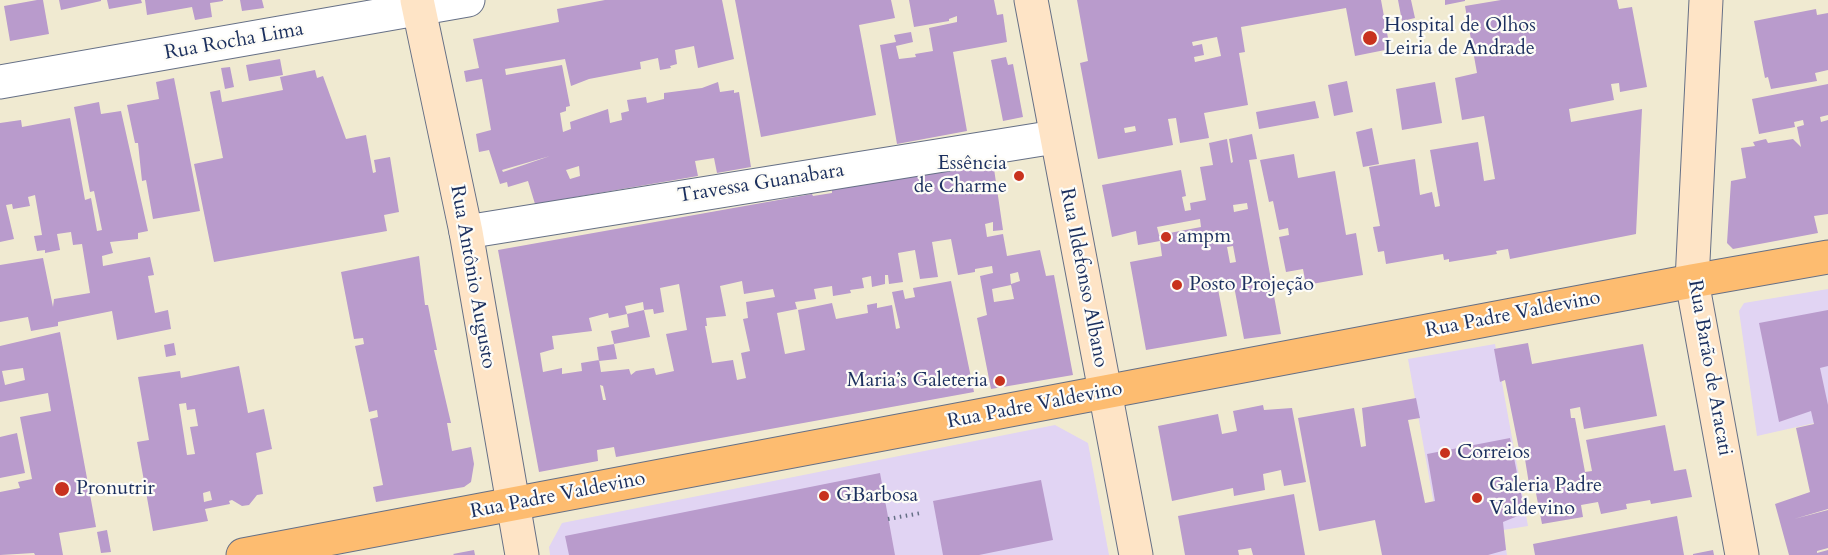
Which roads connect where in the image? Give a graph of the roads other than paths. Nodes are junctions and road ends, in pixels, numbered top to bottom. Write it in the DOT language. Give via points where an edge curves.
graph roads {
  1 [pos="468,0"];
  2 [pos="1031,0"];
  3 [pos="1706,0"];
  4 [pos="418,5"];
  5 [pos="0,82"];
  6 [pos="1055,137"];
  7 [pos="466,232"];
  8 [pos="1828,257"];
  9 [pos="1692,281"];
  10 [pos="1106,393"];
  11 [pos="512,505"];
  12 [pos="243,555"];
  13 [pos="522,555"];
  14 [pos="1136,555"];
  15 [pos="1742,555"];
  1 -- 4 [label="street, Rua Rocha Lima"];
  2 -- 6 [label="street, Rua Ildefonso Albano"];
  3 -- 9 [label="street, Rua Barão de Aracati"];
  4 -- 5 [label="street, Rua Rocha Lima"];
  4 -- 7 [label="street, Rua Antônio Augusto"];
  6 -- 7 [label="street, Travessa Guanabara"];
  6 -- 10 [label="street, Rua Ildefonso Albano"];
  7 -- 11 [label="street, Rua Antônio Augusto"];
  8 -- 9 [label="main road, Rua Padre Valdevino"];
  9 -- 10 [label="main road, Rua Padre Valdevino"];
  9 -- 15 [label="street, Rua Barão de Aracati"];
  10 -- 11 [label="main road, Rua Padre Valdevino"];
  10 -- 14 [label="street, Rua Ildefonso Albano"];
  11 -- 12 [label="main road, Rua Padre Valdevino"];
  11 -- 13 [label="street, Rua Antônio Augusto"];
}
